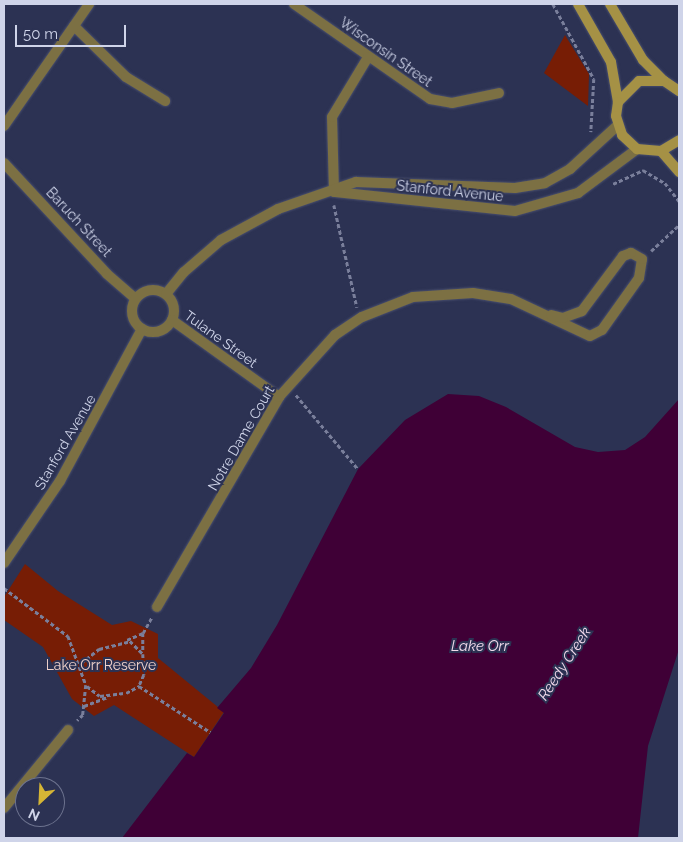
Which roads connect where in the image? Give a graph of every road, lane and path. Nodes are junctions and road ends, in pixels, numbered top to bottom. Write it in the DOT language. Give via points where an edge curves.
graph roads {
  1 [pos="89,4"];
  2 [pos="294,4"];
  3 [pos="553,4"];
  4 [pos="578,4"];
  5 [pos="610,4"];
  6 [pos="74,26"];
  7 [pos="368,57"];
  8 [pos="664,81"];
  9 [pos="679,91"];
  10 [pos="499,93"];
  11 [pos="165,101"];
  12 [pos="618,102"];
  13 [pos="4,126"];
  14 [pos="617,126"];
  15 [pos="589,136"];
  16 [pos="679,140"];
  17 [pos="637,148"];
  18 [pos="661,151"];
  19 [pos="4,163"];
  20 [pos="679,172"];
  21 [pos="613,184"];
  22 [pos="334,192"];
  23 [pos="679,201"];
  24 [pos="679,225"];
  25 [pos="642,259"];
  26 [pos="166,294"];
  27 [pos="135,298"];
  28 [pos="362,317"];
  29 [pos="553,317"];
  30 [pos="172,320"];
  31 [pos="142,329"];
  32 [pos="287,388"];
  33 [pos="279,397"];
  34 [pos="358,469"];
  35 [pos="4,563"];
  36 [pos="4,588"];
  37 [pos="158,607"];
  38 [pos="143,633"];
  39 [pos="124,641"];
  40 [pos="143,654"];
  41 [pos="81,663"];
  42 [pos="86,684"];
  43 [pos="139,686"];
  44 [pos="111,696"];
  45 [pos="84,706"];
  46 [pos="68,730"];
  47 [pos="210,732"];
  48 [pos="4,808"];
  1 -- 6 [label="street"];
  2 -- 7 [label="street, Wisconsin Street"];
  3 -- 15 [label="path" via="594,79 595,113"];
  4 -- 12 [label="main road" via="611,62"];
  5 -- 8 [label="main road" via="643,60"];
  6 -- 11 [label="street" via="126,76"];
  6 -- 13 [label="street"];
  7 -- 10 [label="street, Wisconsin Street" via="430,99 452,103"];
  7 -- 22 [label="street" via="332,117"];
  8 -- 9 [label="main road"];
  8 -- 12 [label="main road" via="639,81"];
  12 -- 14 [label="main road"];
  14 -- 17 [label="main road"];
  14 -- 22 [label="street, Stanford Avenue" via="570,169 546,182 515,188 356,182"];
  16 -- 18 [label="main road"];
  17 -- 18 [label="main road"];
  17 -- 22 [label="street, Stanford Avenue" via="578,194 515,210"];
  18 -- 20 [label="main road"];
  19 -- 27 [label="street, Baruch Street" via="108,274"];
  21 -- 23 [label="path" via="643,170 655,174"];
  22 -- 26 [label="street, Stanford Avenue" via="252,220 200,256"];
  22 -- 28 [label="path" via="334,208"];
  24 -- 25 [label="path"];
  25 -- 29 [label="street, Notre Dame Court" via="631,253 623,256 582,311 563,318"];
  25 -- 29 [label="street, Notre Dame Court" via="639,278 596,334 584,336"];
  26 -- 27 [label="street" via="145,290"];
  26 -- 30 [label="street" via="172,301"];
  27 -- 31 [label="street" via="132,309"];
  28 -- 29 [label="street, Notre Dame Court" via="413,297 454,293 511,299"];
  28 -- 32 [label="street, Notre Dame Court" via="335,335"];
  30 -- 31 [label="street" via="154,332"];
  30 -- 33 [label="street, Tulane Street"];
  31 -- 35 [label="street, Stanford Avenue" via="60,482"];
  32 -- 33 [label="street, Notre Dame Court"];
  32 -- 34 [label="path"];
  33 -- 37 [label="street, Notre Dame Court"];
  36 -- 41 [label="path" via="68,636"];
  37 -- 38 [label="path"];
  38 -- 39 [label="path"];
  38 -- 40 [label="path"];
  39 -- 40 [label="path" via="136,644"];
  39 -- 41 [label="path" via="91,653"];
  40 -- 43 [label="path" via="144,675"];
  41 -- 42 [label="path"];
  42 -- 44 [label="path" via="96,695"];
  42 -- 45 [label="path"];
  43 -- 44 [label="path"];
  43 -- 47 [label="path"];
  44 -- 45 [label="path"];
  45 -- 46 [label="path" via="83,714"];
  46 -- 48 [label="street"];
}
